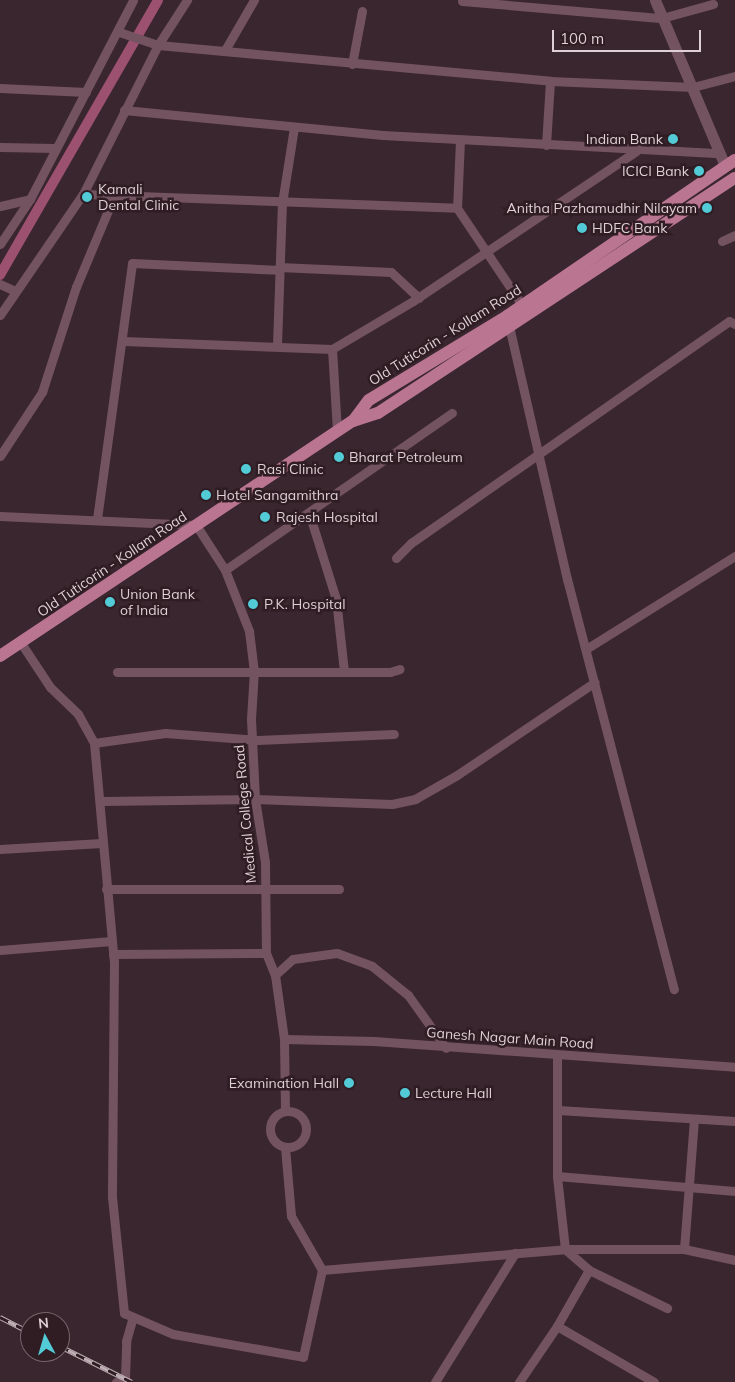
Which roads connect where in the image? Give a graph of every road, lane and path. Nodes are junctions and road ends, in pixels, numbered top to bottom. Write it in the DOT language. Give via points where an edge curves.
graph roads {
  1 [pos="133,0"];
  2 [pos="186,0"];
  3 [pos="254,0"];
  4 [pos="656,0"];
  5 [pos="462,1"];
  6 [pos="713,4"];
  7 [pos="362,11"];
  8 [pos="662,18"];
  9 [pos="119,32"];
  10 [pos="158,45"];
  11 [pos="225,50"];
  12 [pos="352,64"];
  13 [pos="735,76"];
  14 [pos="550,81"];
  15 [pos="693,87"];
  16 [pos="0,88"];
  17 [pos="86,92"];
  18 [pos="124,110"];
  19 [pos="294,127"];
  20 [pos="460,140"];
  21 [pos="546,145"];
  22 [pos="0,147"];
  23 [pos="55,148"];
  24 [pos="637,151"];
  25 [pos="720,153"];
  26 [pos="730,163"];
  27 [pos="735,178"];
  28 [pos="83,194"];
  29 [pos="114,196"];
  30 [pos="30,199"];
  31 [pos="282,204"];
  32 [pos="0,206"];
  33 [pos="457,208"];
  34 [pos="735,235"];
  35 [pos="722,241"];
  36 [pos="0,244"];
  37 [pos="486,253"];
  38 [pos="279,269"];
  39 [pos="1,285"];
  40 [pos="15,292"];
  41 [pos="419,298"];
  42 [pos="522,305"];
  43 [pos="0,315"];
  44 [pos="735,324"];
  45 [pos="509,326"];
  46 [pos="123,341"];
  47 [pos="277,345"];
  48 [pos="332,349"];
  49 [pos="452,413"];
  50 [pos="353,421"];
  51 [pos="337,430"];
  52 [pos="540,452"];
  53 [pos="0,456"];
  54 [pos="309,513"];
  55 [pos="0,516"];
  56 [pos="97,519"];
  57 [pos="196,525"];
  58 [pos="735,556"];
  59 [pos="396,558"];
  60 [pos="224,570"];
  61 [pos="21,642"];
  62 [pos="586,650"];
  63 [pos="0,656"];
  64 [pos="400,669"];
  65 [pos="254,670"];
  66 [pos="118,672"];
  67 [pos="344,672"];
  68 [pos="595,682"];
  69 [pos="394,734"];
  70 [pos="252,740"];
  71 [pos="94,743"];
  72 [pos="255,799"];
  73 [pos="101,801"];
  74 [pos="102,843"];
  75 [pos="0,849"];
  76 [pos="106,889"];
  77 [pos="339,889"];
  78 [pos="266,891"];
  79 [pos="112,941"];
  80 [pos="0,950"];
  81 [pos="266,953"];
  82 [pos="113,954"];
  83 [pos="275,974"];
  84 [pos="674,989"];
  85 [pos="284,1040"];
  86 [pos="446,1048"];
  87 [pos="557,1056"];
  88 [pos="735,1067"];
  89 [pos="285,1110"];
  90 [pos="558,1110"];
  91 [pos="694,1120"];
  92 [pos="735,1121"];
  93 [pos="285,1147"];
  94 [pos="557,1176"];
  95 [pos="689,1188"];
  96 [pos="735,1191"];
  97 [pos="565,1249"];
  98 [pos="684,1249"];
  99 [pos="515,1253"];
  100 [pos="735,1260"];
  101 [pos="322,1270"];
  102 [pos="589,1270"];
  103 [pos="666,1308"];
  104 [pos="133,1317"];
  105 [pos="558,1326"];
  106 [pos="521,1379"];
  107 [pos="116,1382"];
  108 [pos="435,1382"];
  109 [pos="531,1382"];
  110 [pos="654,1382"];
  1 -- 9 [label="street"];
  2 -- 10 [label="street"];
  3 -- 11 [label="street"];
  4 -- 8 [label="street"];
  5 -- 8 [label="street"];
  6 -- 8 [label="street"];
  7 -- 12 [label="street"];
  8 -- 15 [label="street"];
  9 -- 10 [label="street"];
  9 -- 17 [label="street"];
  10 -- 11 [label="street"];
  10 -- 18 [label="street"];
  11 -- 12 [label="street"];
  12 -- 14 [label="street"];
  13 -- 15 [label="street"];
  14 -- 15 [label="street"];
  14 -- 21 [label="street"];
  15 -- 25 [label="street"];
  16 -- 17 [label="street"];
  17 -- 23 [label="street"];
  18 -- 19 [label="street"];
  18 -- 28 [label="street"];
  19 -- 20 [label="street"];
  19 -- 31 [label="street"];
  20 -- 21 [label="street"];
  20 -- 33 [label="street"];
  21 -- 24 [label="street"];
  22 -- 23 [label="street"];
  23 -- 30 [label="street"];
  24 -- 25 [label="street"];
  24 -- 37 [label="street"];
  25 -- 26 [label="street"];
  26 -- 42 [label="main road, Old Tuticorin - Kollam Road"];
  27 -- 45 [label="main road"];
  28 -- 29 [label="street"];
  28 -- 40 [label="street"];
  29 -- 31 [label="street"];
  29 -- 53 [label="street" via="76,287 42,392"];
  30 -- 32 [label="street"];
  30 -- 36 [label="street"];
  31 -- 33 [label="street"];
  31 -- 38 [label="street"];
  33 -- 37 [label="street"];
  34 -- 35 [label="street"];
  37 -- 41 [label="street"];
  37 -- 42 [label="street"];
  38 -- 41 [label="street" via="392,272"];
  38 -- 46 [label="street" via="132,263"];
  38 -- 47 [label="street"];
  39 -- 40 [label="street"];
  40 -- 43 [label="street"];
  41 -- 48 [label="street"];
  42 -- 50 [label="main road, Old Tuticorin - Kollam Road" via="369,400"];
  44 -- 52 [label="street" via="728,321"];
  45 -- 50 [label="main road" via="378,413"];
  45 -- 52 [label="street"];
  46 -- 47 [label="street"];
  46 -- 56 [label="street" via="117,361"];
  47 -- 48 [label="street"];
  48 -- 51 [label="street"];
  49 -- 54 [label="street"];
  50 -- 51 [label="main road, Old Tuticorin - Kollam Road"];
  51 -- 57 [label="main road, Old Tuticorin - Kollam Road"];
  52 -- 59 [label="street" via="411,543"];
  52 -- 62 [label="street"];
  54 -- 60 [label="street"];
  54 -- 67 [label="street" via="336,599"];
  55 -- 56 [label="street"];
  56 -- 57 [label="street"];
  57 -- 60 [label="street, Medical College Road"];
  57 -- 61 [label="main road, Old Tuticorin - Kollam Road"];
  58 -- 62 [label="street"];
  60 -- 65 [label="street, Medical College Road" via="248,631"];
  61 -- 63 [label="main road, Old Tuticorin - Kollam Road"];
  61 -- 71 [label="street" via="50,687 78,714"];
  62 -- 68 [label="street"];
  64 -- 67 [label="street"];
  65 -- 66 [label="street"];
  65 -- 67 [label="street"];
  65 -- 70 [label="street, Medical College Road"];
  68 -- 72 [label="street" via="457,775 415,799 392,804"];
  68 -- 84 [label="street"];
  69 -- 70 [label="street"];
  70 -- 71 [label="street" via="165,733"];
  70 -- 72 [label="street, Medical College Road"];
  71 -- 73 [label="street"];
  72 -- 73 [label="street"];
  72 -- 78 [label="street, Medical College Road"];
  73 -- 74 [label="street"];
  74 -- 75 [label="street"];
  74 -- 76 [label="street"];
  76 -- 78 [label="street"];
  76 -- 79 [label="street"];
  77 -- 78 [label="street"];
  78 -- 81 [label="street, Medical College Road"];
  79 -- 80 [label="street"];
  79 -- 82 [label="street"];
  81 -- 82 [label="street"];
  81 -- 83 [label="street, Medical College Road"];
  82 -- 104 [label="street" via="112,1196 124,1313"];
  83 -- 85 [label="street, Medical College Road"];
  83 -- 86 [label="street" via="293,959 337,953 372,966 408,995"];
  85 -- 86 [label="street, Ganesh Nagar Main Road" via="374,1041"];
  85 -- 89 [label="street, Medical College Road"];
  86 -- 87 [label="street, Ganesh Nagar Main Road"];
  87 -- 88 [label="street, Ganesh Nagar Main Road"];
  87 -- 90 [label="street"];
  89 -- 93 [label="street" via="272,1119 270,1128 276,1142"];
  89 -- 93 [label="street" via="299,1115 306,1129 299,1142"];
  90 -- 91 [label="street"];
  90 -- 94 [label="street"];
  91 -- 92 [label="street"];
  91 -- 95 [label="street"];
  93 -- 101 [label="street" via="291,1216"];
  94 -- 95 [label="street"];
  94 -- 97 [label="street"];
  95 -- 96 [label="street"];
  95 -- 98 [label="street"];
  97 -- 98 [label="street"];
  97 -- 99 [label="street"];
  97 -- 102 [label="street"];
  98 -- 100 [label="street"];
  99 -- 101 [label="street"];
  99 -- 108 [label="street"];
  101 -- 104 [label="street" via="303,1358 173,1334"];
  102 -- 103 [label="street"];
  102 -- 105 [label="street"];
  104 -- 107 [label="street" via="126,1341 125,1378"];
  105 -- 106 [label="street"];
  105 -- 110 [label="street"];
  106 -- 109 [label="street"];
}
